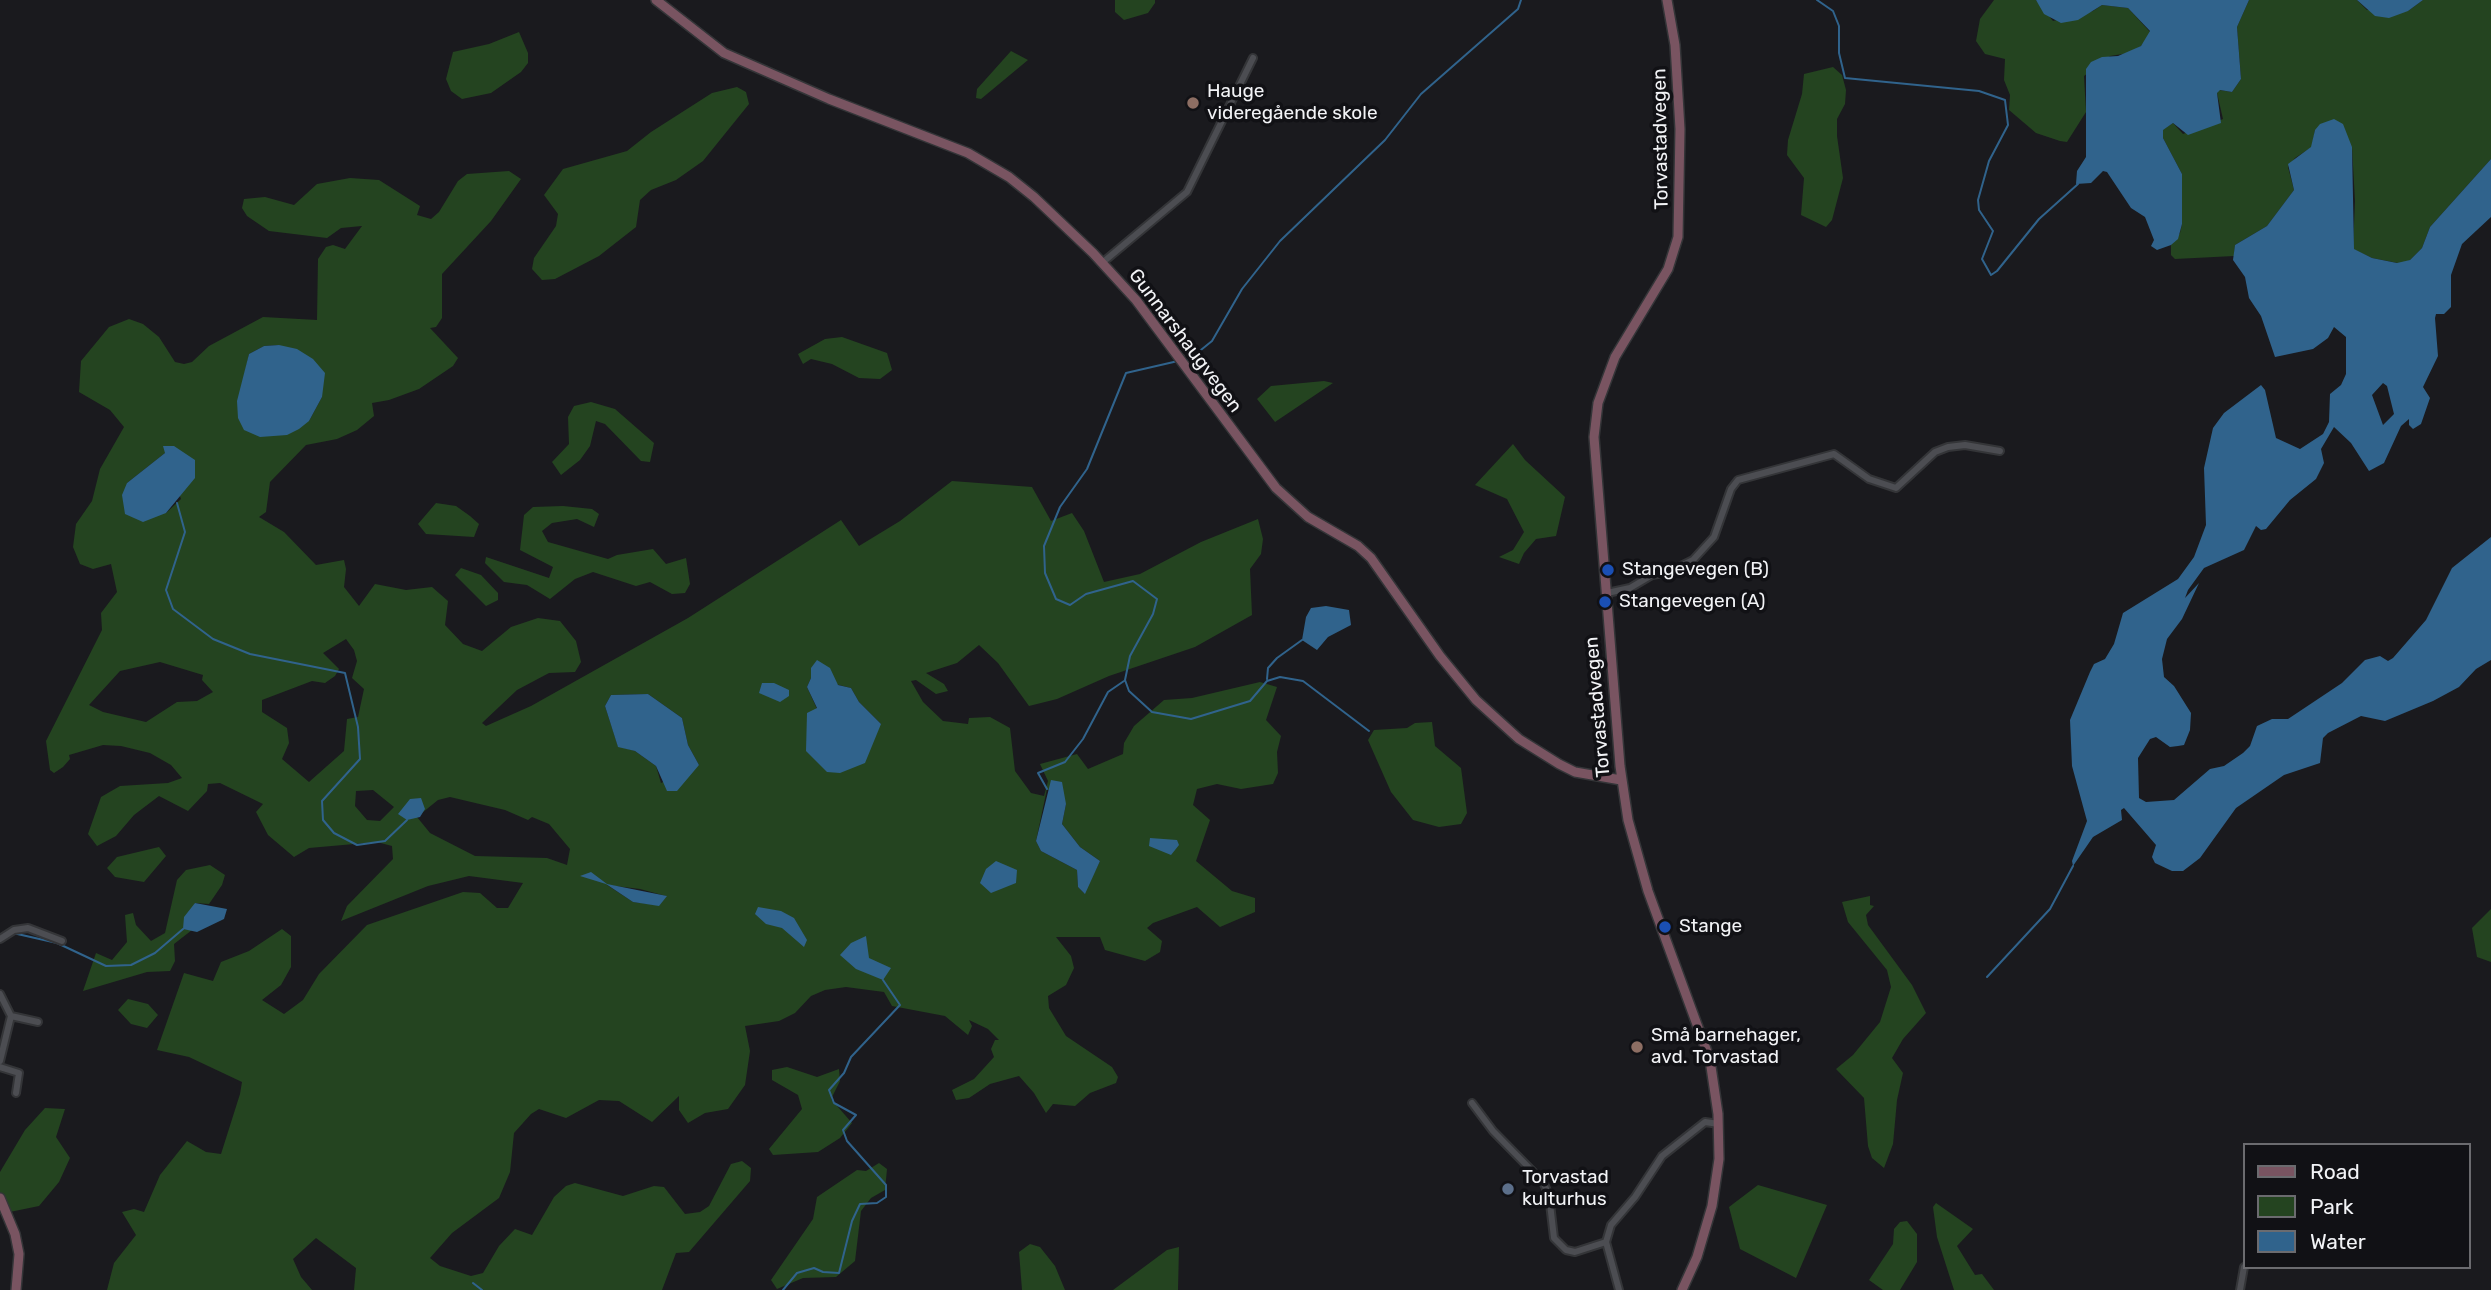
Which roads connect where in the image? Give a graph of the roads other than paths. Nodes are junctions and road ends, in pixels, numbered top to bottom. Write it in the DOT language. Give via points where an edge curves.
graph roads {
  1 [pos="656,0"];
  2 [pos="1667,0"];
  3 [pos="1253,58"];
  4 [pos="1102,263"];
  5 [pos="2000,451"];
  6 [pos="1607,593"];
  7 [pos="1621,780"];
  8 [pos="0,939"];
  9 [pos="62,941"];
  10 [pos="0,994"];
  11 [pos="12,1016"];
  12 [pos="38,1022"];
  13 [pos="0,1058"];
  14 [pos="0,1067"];
  15 [pos="16,1093"];
  16 [pos="1472,1103"];
  17 [pos="1719,1124"];
  18 [pos="0,1198"];
  19 [pos="1606,1241"];
  20 [pos="2244,1269"];
  21 [pos="16,1290"];
  22 [pos="1619,1290"];
  23 [pos="1682,1290"];
  24 [pos="2240,1290"];
  1 -- 4 [label="main road, Gunnarshaugvegen" via="724,53 986,162 1034,197"];
  2 -- 6 [label="main road, Torvastadvegen" via="1679,106 1679,227 1670,265 1623,340 1596,416 1594,443"];
  3 -- 4 [label="street" via="1187,192"];
  4 -- 7 [label="main road, Gunnarshaugvegen" via="1149,317 1267,478 1308,517 1371,558 1476,700 1559,764 1575,772"];
  5 -- 6 [label="street" via="1948,447 1922,463 1896,488 1869,480 1834,454 1738,480 1714,537 1693,560 1630,588"];
  6 -- 7 [label="main road, Torvastadvegen"];
  7 -- 17 [label="main road, Torvastadvegen" via="1637,857 1710,1060"];
  8 -- 9 [label="street" via="28,928"];
  10 -- 11 [label="street"];
  11 -- 12 [label="street"];
  11 -- 13 [label="street"];
  14 -- 15 [label="street" via="19,1073"];
  16 -- 19 [label="street" via="1543,1182 1554,1238 1575,1252"];
  17 -- 19 [label="street" via="1705,1122 1662,1156 1611,1225"];
  17 -- 23 [label="main road, Torvastadvegen" via="1712,1206"];
  18 -- 21 [label="main road" via="19,1254"];
  19 -- 22 [label="street"];
  20 -- 24 [label="street"];
}
